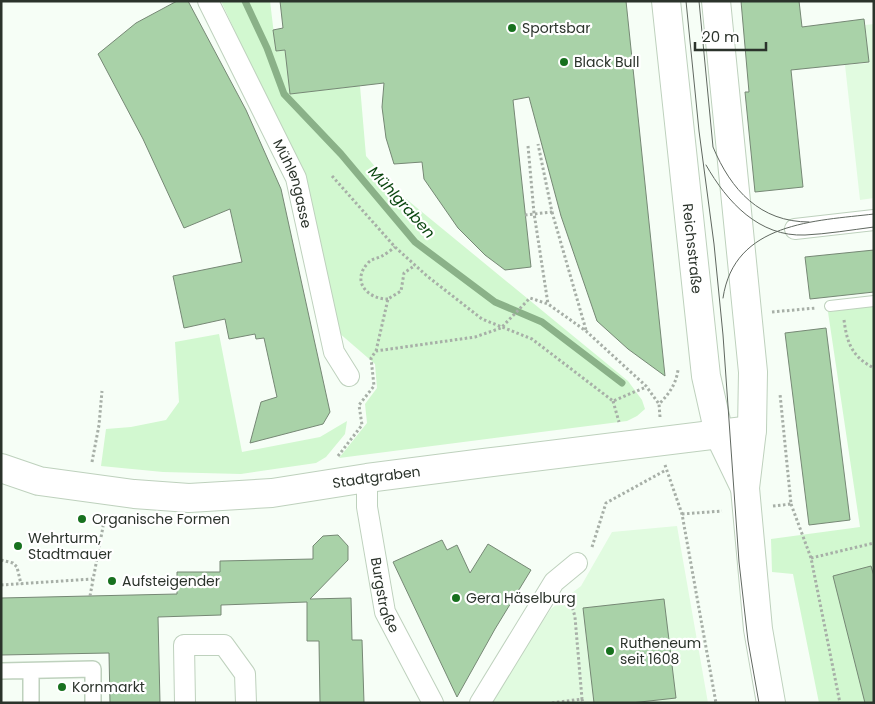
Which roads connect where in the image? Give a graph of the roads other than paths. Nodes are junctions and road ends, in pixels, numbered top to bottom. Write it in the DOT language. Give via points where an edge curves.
graph roads {
  1 [pos="208,1"];
  2 [pos="666,1"];
  3 [pos="716,1"];
  4 [pos="874,220"];
  5 [pos="795,229"];
  6 [pos="874,301"];
  7 [pos="830,306"];
  8 [pos="349,376"];
  9 [pos="752,430"];
  10 [pos="719,434"];
  11 [pos="1,468"];
  12 [pos="367,478"];
  13 [pos="745,488"];
  14 [pos="576,563"];
  15 [pos="1,671"];
  16 [pos="30,671"];
  17 [pos="31,703"];
  18 [pos="94,703"];
  19 [pos="185,703"];
  20 [pos="246,703"];
  21 [pos="433,703"];
  22 [pos="480,703"];
  23 [pos="771,703"];
  1 -- 8 [label="street, Mühlengasse" via="296,178 334,352"];
  2 -- 10 [label="main road, Reichsstraße" via="706,376"];
  3 -- 9 [label="main road, Reichsstraße" via="753,372"];
  4 -- 5 [label="street"];
  6 -- 7 [label="lane"];
  9 -- 10 [label="main road, Stadtgraben"];
  9 -- 13 [label="main road, Reichsstraße"];
  10 -- 12 [label="main road, Stadtgraben"];
  10 -- 13 [label="main road, Reichsstraße"];
  11 -- 12 [label="main road, Stadtgraben" via="39,481 189,498 272,493"];
  12 -- 21 [label="street, Burgstraße" via="367,507 385,612"];
  13 -- 23 [label="main road, Reichsstraße" via="758,629"];
  14 -- 22 [label="street" via="554,582"];
  15 -- 16 [label="street"];
  16 -- 17 [label="street"];
  16 -- 18 [label="street" via="93,670"];
  19 -- 20 [label="street" via="184,645 224,645 245,674"];
}
